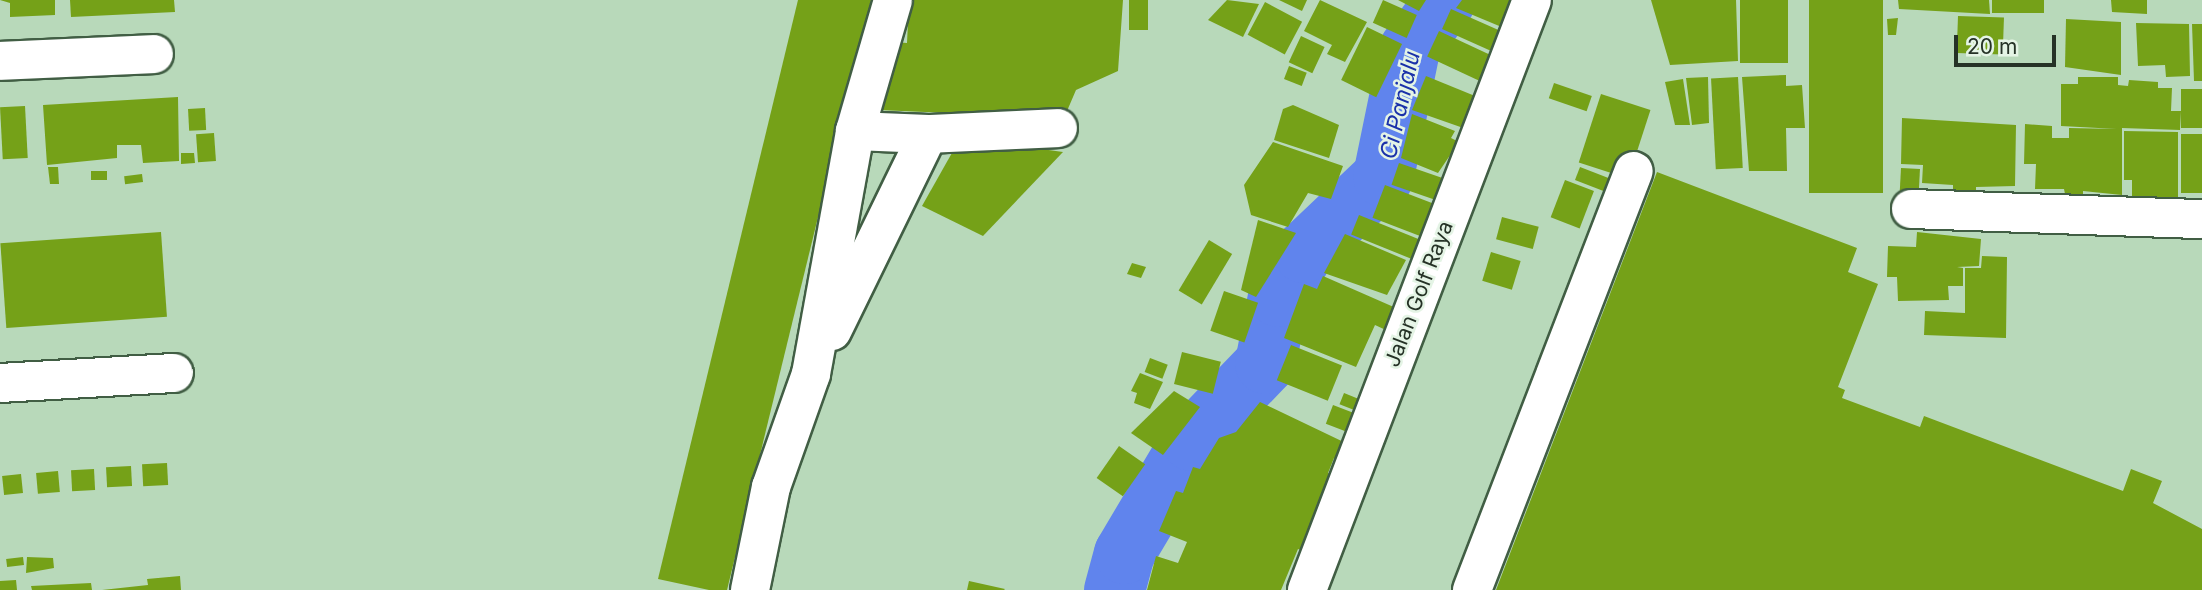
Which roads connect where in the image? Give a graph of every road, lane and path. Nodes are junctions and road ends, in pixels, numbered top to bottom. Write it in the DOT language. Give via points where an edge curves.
graph roads {
  1 [pos="893,0"];
  2 [pos="1532,0"];
  3 [pos="154,54"];
  4 [pos="0,61"];
  5 [pos="1058,128"];
  6 [pos="855,131"];
  7 [pos="928,134"];
  8 [pos="1634,171"];
  9 [pos="1911,209"];
  10 [pos="2202,219"];
  11 [pos="174,373"];
  12 [pos="811,374"];
  13 [pos="0,383"];
  14 [pos="750,590"];
  15 [pos="1307,590"];
  16 [pos="1472,590"];
  1 -- 6 [label="street"];
  2 -- 15 [label="street, Jalan Golf Raya"];
  3 -- 4 [label="street"];
  5 -- 7 [label="street"];
  6 -- 7 [label="street"];
  6 -- 12 [label="street"];
  7 -- 12 [label="street"];
  8 -- 16 [label="street"];
  9 -- 10 [label="street"];
  11 -- 13 [label="street"];
  12 -- 14 [label="street" via="771,487"];
}
